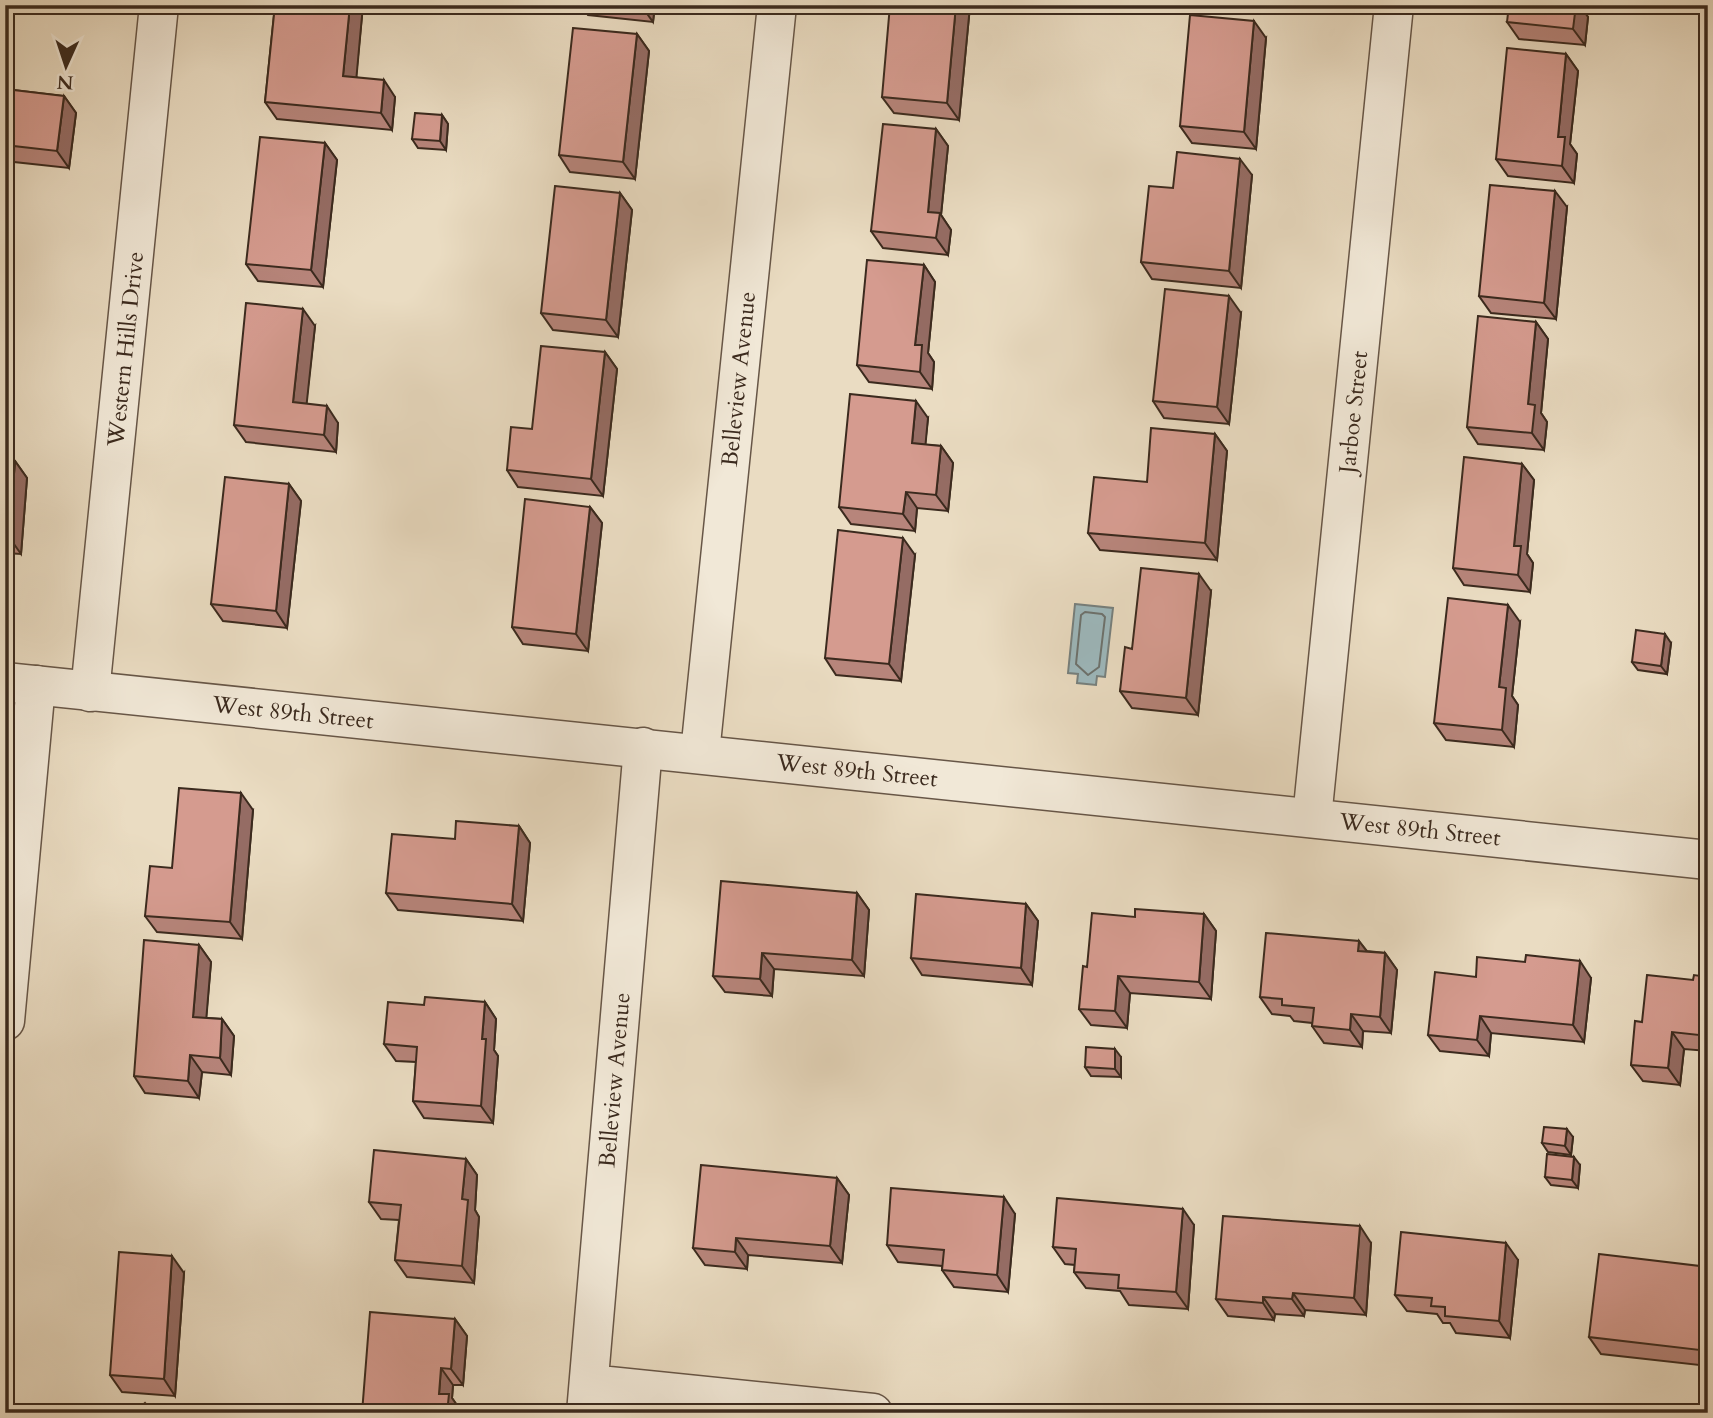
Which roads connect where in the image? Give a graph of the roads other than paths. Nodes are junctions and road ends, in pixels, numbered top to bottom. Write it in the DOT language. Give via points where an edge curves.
graph roads {
  1 [pos="159,5"];
  2 [pos="777,5"];
  3 [pos="1394,5"];
  4 [pos="21,684"];
  5 [pos="90,692"];
  6 [pos="643,747"];
  7 [pos="700,753"];
  8 [pos="1312,818"];
  9 [pos="1708,860"];
  10 [pos="5,1020"];
  11 [pos="588,1399"];
  12 [pos="873,1413"];
  1 -- 5 [label="street, Western Hills Drive"];
  2 -- 7 [label="street, Belleview Avenue"];
  3 -- 8 [label="street, Jarboe Street"];
  4 -- 5 [label="street, West 89th Street"];
  4 -- 10 [label="street"];
  5 -- 6 [label="street, West 89th Street"];
  6 -- 7 [label="street, West 89th Street"];
  6 -- 11 [label="street, Belleview Avenue"];
  7 -- 8 [label="street, West 89th Street"];
  8 -- 9 [label="street, West 89th Street"];
  11 -- 12 [label="street"];
}
